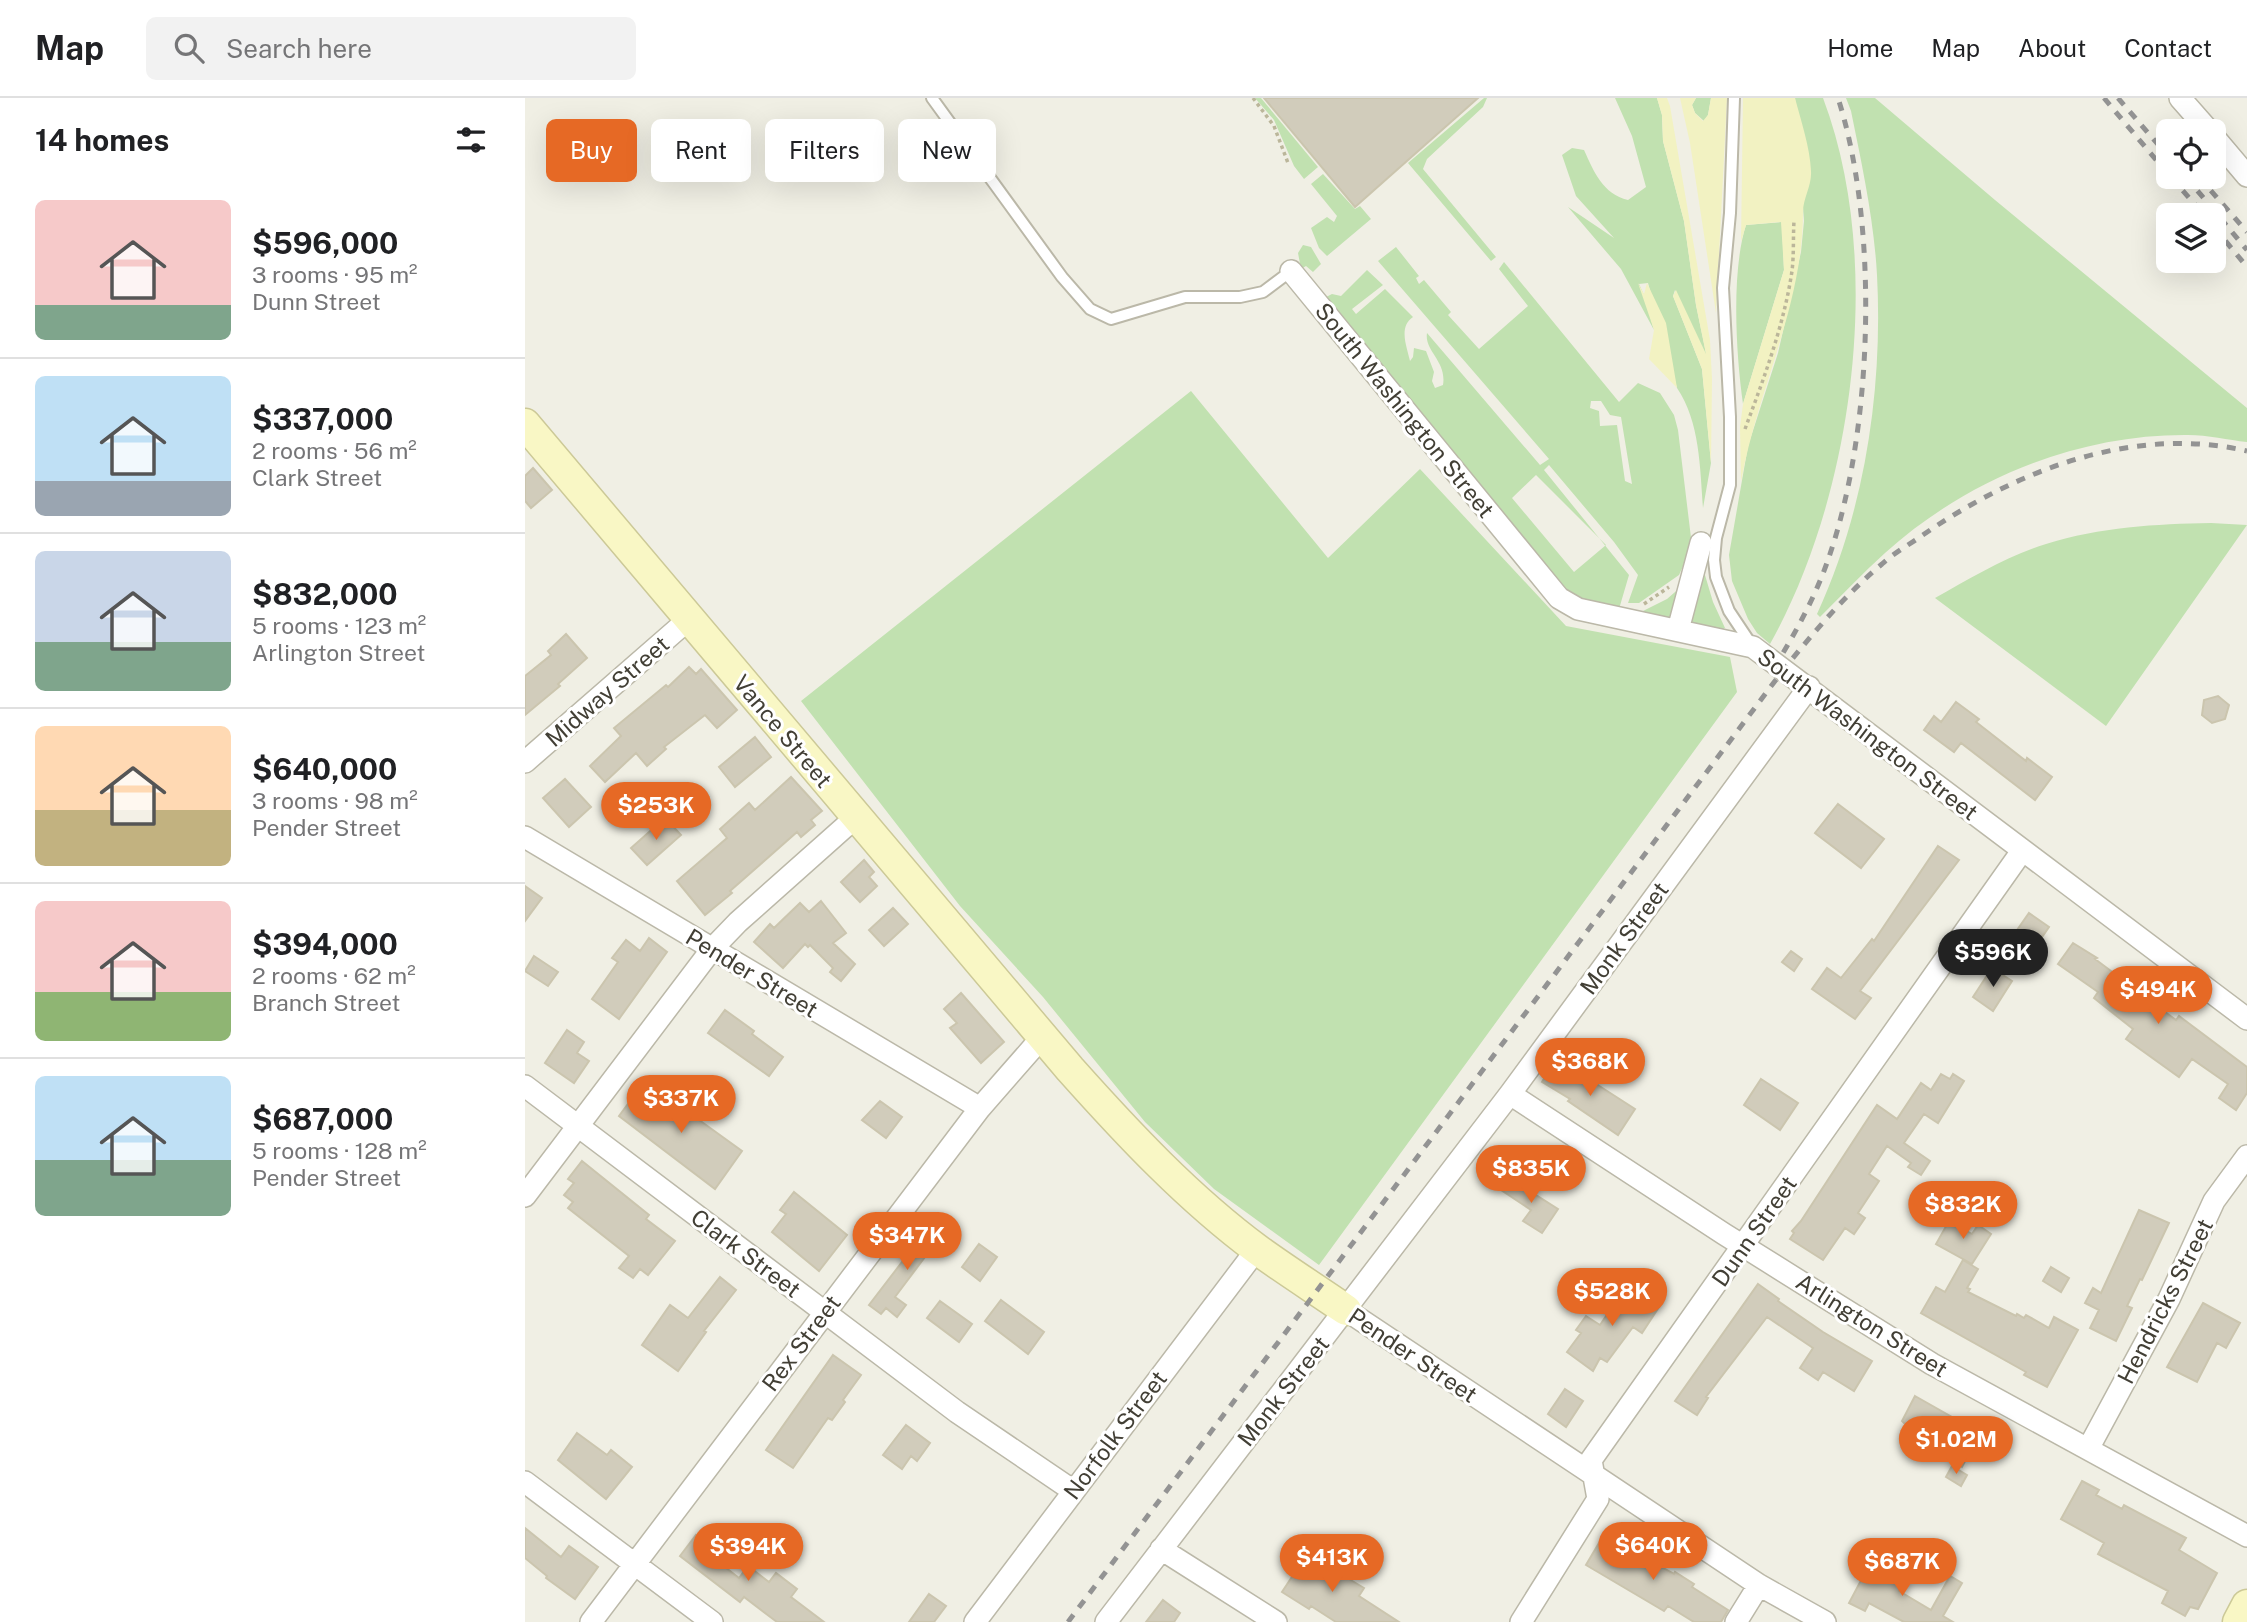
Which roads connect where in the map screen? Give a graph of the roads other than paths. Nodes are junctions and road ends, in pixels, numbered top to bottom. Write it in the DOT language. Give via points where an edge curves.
graph roads {
  1 [pos="932,98"];
  2 [pos="1734,98"];
  3 [pos="2181,98"];
  4 [pos="2199,119"];
  5 [pos="2226,151"];
  6 [pos="2247,176"];
  7 [pos="1290,271"];
  8 [pos="525,424"];
  9 [pos="1701,543"];
  10 [pos="689,619"];
  11 [pos="1678,631"];
  12 [pos="1753,647"];
  13 [pos="1809,687"];
  14 [pos="525,762"];
  15 [pos="856,817"];
  16 [pos="525,837"];
  17 [pos="2022,850"];
  18 [pos="712,949"];
  19 [pos="2247,1019"];
  20 [pos="1043,1036"];
  21 [pos="525,1086"];
  22 [pos="1510,1094"];
  23 [pos="980,1108"];
  24 [pos="579,1125"];
  25 [pos="2247,1156"];
  26 [pos="525,1196"];
  27 [pos="1744,1245"];
  28 [pos="1257,1249"];
  29 [pos="1346,1310"];
  30 [pos="824,1312"];
  31 [pos="2088,1449"];
  32 [pos="1594,1477"];
  33 [pos="525,1482"];
  34 [pos="1072,1490"];
  35 [pos="2247,1536"];
  36 [pos="1161,1549"];
  37 [pos="635,1564"];
  38 [pos="1759,1585"];
  39 [pos="2247,1605"];
  40 [pos="591,1622"];
  41 [pos="712,1622"];
  42 [pos="975,1622"];
  43 [pos="1106,1622"];
  44 [pos="1276,1622"];
  45 [pos="1521,1622"];
  46 [pos="1736,1622"];
  47 [pos="1825,1622"];
  48 [pos="2238,1622"];
  1 -- 7 [label="lane" via="1090,309 1111,319 1185,297 1240,297 1263,292"];
  2 -- 12 [label="lane" via="1723,288 1730,485 1716,538 1716,577 1728,611"];
  3 -- 4 [label="street"];
  5 -- 6 [label="street"];
  7 -- 11 [label="street, South Washington Street" via="1559,597 1578,609"];
  8 -- 10 [label="street, Vance Street"];
  9 -- 11 [label="street"];
  10 -- 14 [label="street, Midway Street"];
  10 -- 15 [label="street, Vance Street"];
  11 -- 12 [label="street, South Washington Street"];
  12 -- 13 [label="street, South Washington Street"];
  13 -- 17 [label="street, South Washington Street"];
  13 -- 22 [label="street, Monk Street"];
  15 -- 18 [label="street"];
  15 -- 20 [label="street, Vance Street"];
  16 -- 18 [label="street, Pender Street"];
  17 -- 19 [label="street, South Washington Street"];
  17 -- 27 [label="street, Dunn Street"];
  18 -- 23 [label="street, Pender Street"];
  18 -- 24 [label="street"];
  20 -- 23 [label="street, Rex Street"];
  20 -- 28 [label="street, Pender Street" via="1166,1172"];
  21 -- 24 [label="street, Clark Street"];
  22 -- 27 [label="street, Arlington Street"];
  22 -- 29 [label="street, Monk Street"];
  23 -- 30 [label="street, Rex Street"];
  24 -- 26 [label="street"];
  24 -- 30 [label="street, Clark Street"];
  25 -- 31 [label="street, Hendricks Street" via="2214,1201 2169,1299"];
  27 -- 31 [label="street, Arlington Street" via="1932,1364"];
  27 -- 32 [label="street, Dunn Street" via="1591,1460"];
  28 -- 29 [label="street, Pender Street"];
  28 -- 34 [label="street, Norfolk Street"];
  29 -- 32 [label="street, Pender Street"];
  29 -- 36 [label="street, Monk Street"];
  30 -- 34 [label="street, Clark Street"];
  30 -- 37 [label="street, Rex Street"];
  31 -- 35 [label="street, Arlington Street"];
  32 -- 38 [label="street, Pender Street"];
  32 -- 45 [label="street, Dunn Street" via="1598,1499"];
  33 -- 37 [label="street"];
  34 -- 42 [label="street, Norfolk Street"];
  36 -- 43 [label="street, Monk Street"];
  36 -- 44 [label="street"];
  37 -- 40 [label="street, Rex Street"];
  37 -- 41 [label="street"];
  38 -- 46 [label="street"];
  38 -- 47 [label="street, Pender Street"];
  39 -- 48 [label="street"];
}
